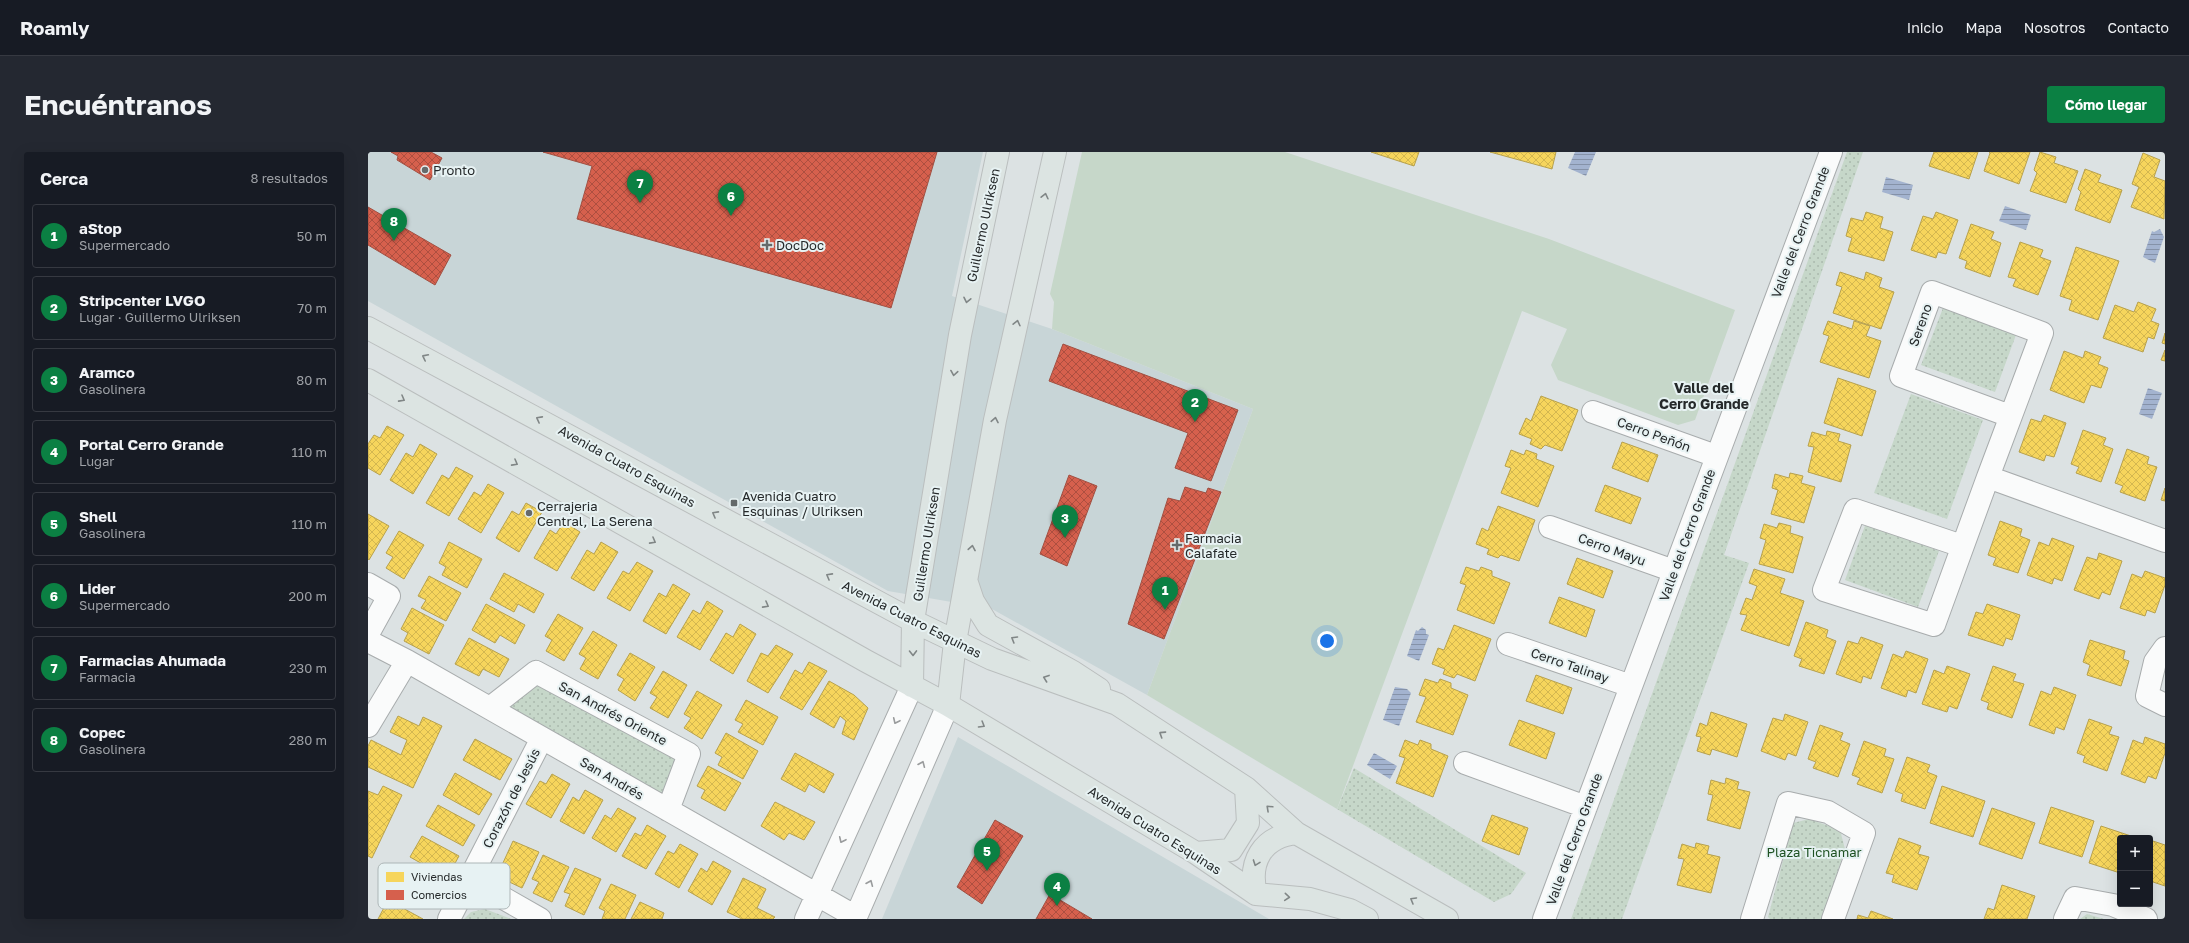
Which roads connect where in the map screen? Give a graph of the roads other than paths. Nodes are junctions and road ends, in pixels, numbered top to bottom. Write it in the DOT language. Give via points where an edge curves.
graph roads {
  1 [pos="998,152"];
  2 [pos="1054,152"];
  3 [pos="1830,152"];
  4 [pos="368,328"];
  5 [pos="368,380"];
  6 [pos="1593,412"];
  7 [pos="2010,416"];
  8 [pos="1716,456"];
  9 [pos="1988,477"];
  10 [pos="1550,527"];
  11 [pos="2165,541"];
  12 [pos="1962,546"];
  13 [pos="1674,571"];
  14 [pos="966,580"];
  15 [pos="368,584"];
  16 [pos="913,621"];
  17 [pos="368,634"];
  18 [pos="368,641"];
  19 [pos="955,642"];
  20 [pos="1508,644"];
  21 [pos="2165,648"];
  22 [pos="407,661"];
  23 [pos="912,686"];
  24 [pos="1631,686"];
  25 [pos="1116,704"];
  26 [pos="948,705"];
  27 [pos="2165,705"];
  28 [pos="490,708"];
  29 [pos="368,726"];
  30 [pos="542,738"];
  31 [pos="1465,763"];
  32 [pos="1246,788"];
  33 [pos="1586,807"];
  34 [pos="668,810"];
  35 [pos="1296,833"];
  36 [pos="1196,853"];
  37 [pos="478,863"];
  38 [pos="816,894"];
  39 [pos="1256,894"];
  40 [pos="510,901"];
  41 [pos="454,909"];
  42 [pos="855,918"];
  43 [pos="449,919"];
  44 [pos="540,919"];
  45 [pos="806,919"];
  46 [pos="1367,919"];
  47 [pos="1447,919"];
  48 [pos="1544,919"];
  49 [pos="1752,919"];
  50 [pos="1833,919"];
  51 [pos="2065,919"];
  52 [pos="2146,919"];
  1 -- 16 [label="main road, Guillermo Ulriksen, one-way" via="960,335"];
  14 -- 2 [label="main road, one-way" via="995,420"];
  3 -- 8 [label="street, Valle del Cerro Grande"];
  16 -- 4 [label="main road, Avenida Cuatro Esquinas, one-way"];
  5 -- 23 [label="main road, Avenida Cuatro Esquinas, one-way"];
  6 -- 8 [label="street, Cerro Peñón"];
  7 -- 7 [label="street, Sereno" via="2042,333 1932,292 1901,376"];
  7 -- 9 [label="street, Sereno"];
  8 -- 13 [label="street, Valle del Cerro Grande"];
  9 -- 11 [label="street"];
  9 -- 12 [label="street, Sereno"];
  10 -- 13 [label="street, Cerro Mayu"];
  12 -- 12 [label="street, Sereno" via="1855,510 1824,590 1934,625"];
  13 -- 24 [label="street, Valle del Cerro Grande"];
  14 -- 19 [label="main road"];
  25 -- 14 [label="main road, one-way" via="1110,696 1073,672 988,625 973,601"];
  15 -- 17 [label="street" via="389,596"];
  16 -- 19 [label="main road, Avenida Cuatro Esquinas"];
  16 -- 23 [label="main road, Guillermo Ulriksen, one-way"];
  18 -- 22 [label="street, San Andrés"];
  25 -- 19 [label="main road, Avenida Cuatro Esquinas, one-way" via="992,659"];
  19 -- 26 [label="main road"];
  20 -- 24 [label="street, Cerro Talinay"];
  21 -- 27 [label="street" via="2155,662 2147,696"];
  22 -- 28 [label="street, San Andrés"];
  22 -- 29 [label="street"];
  23 -- 26 [label="main road, Avenida Cuatro Esquinas"];
  23 -- 38 [label="street, Guillermo Ulriksen, one-way"];
  24 -- 33 [label="street, Valle del Cerro Grande"];
  32 -- 25 [label="main road, Avenida Cuatro Esquinas, one-way"];
  26 -- 36 [label="main road, Avenida Cuatro Esquinas, one-way"];
  42 -- 26 [label="street, one-way"];
  28 -- 30 [label="street, San Andrés"];
  28 -- 34 [label="street, San Andrés Oriente" via="536,672 689,754"];
  30 -- 34 [label="street, San Andrés"];
  30 -- 37 [label="street, Corazón de Jesús"];
  31 -- 33 [label="street"];
  35 -- 32 [label="main road, Avenida Cuatro Esquinas, one-way"];
  32 -- 36 [label="main road" via="1248,823 1231,850"];
  33 -- 48 [label="street, Valle del Cerro Grande"];
  34 -- 38 [label="street, San Andrés"];
  35 -- 39 [label="main road, one-way" via="1277,838 1262,851 1253,872"];
  47 -- 35 [label="main road, Avenida Cuatro Esquinas, one-way"];
  36 -- 39 [label="main road, Avenida Cuatro Esquinas"];
  38 -- 42 [label="street, San Andrés"];
  38 -- 45 [label="street, Guillermo Ulriksen"];
  39 -- 46 [label="main road, Avenida Cuatro Esquinas, one-way" via="1310,899 1350,910"];
  40 -- 44 [label="street"];
  41 -- 43 [label="street, Corazón de Jesús"];
  49 -- 50 [label="street" via="1788,803 1828,812 1864,833"];
  51 -- 52 [label="street" via="2075,898 2113,905"];
}
